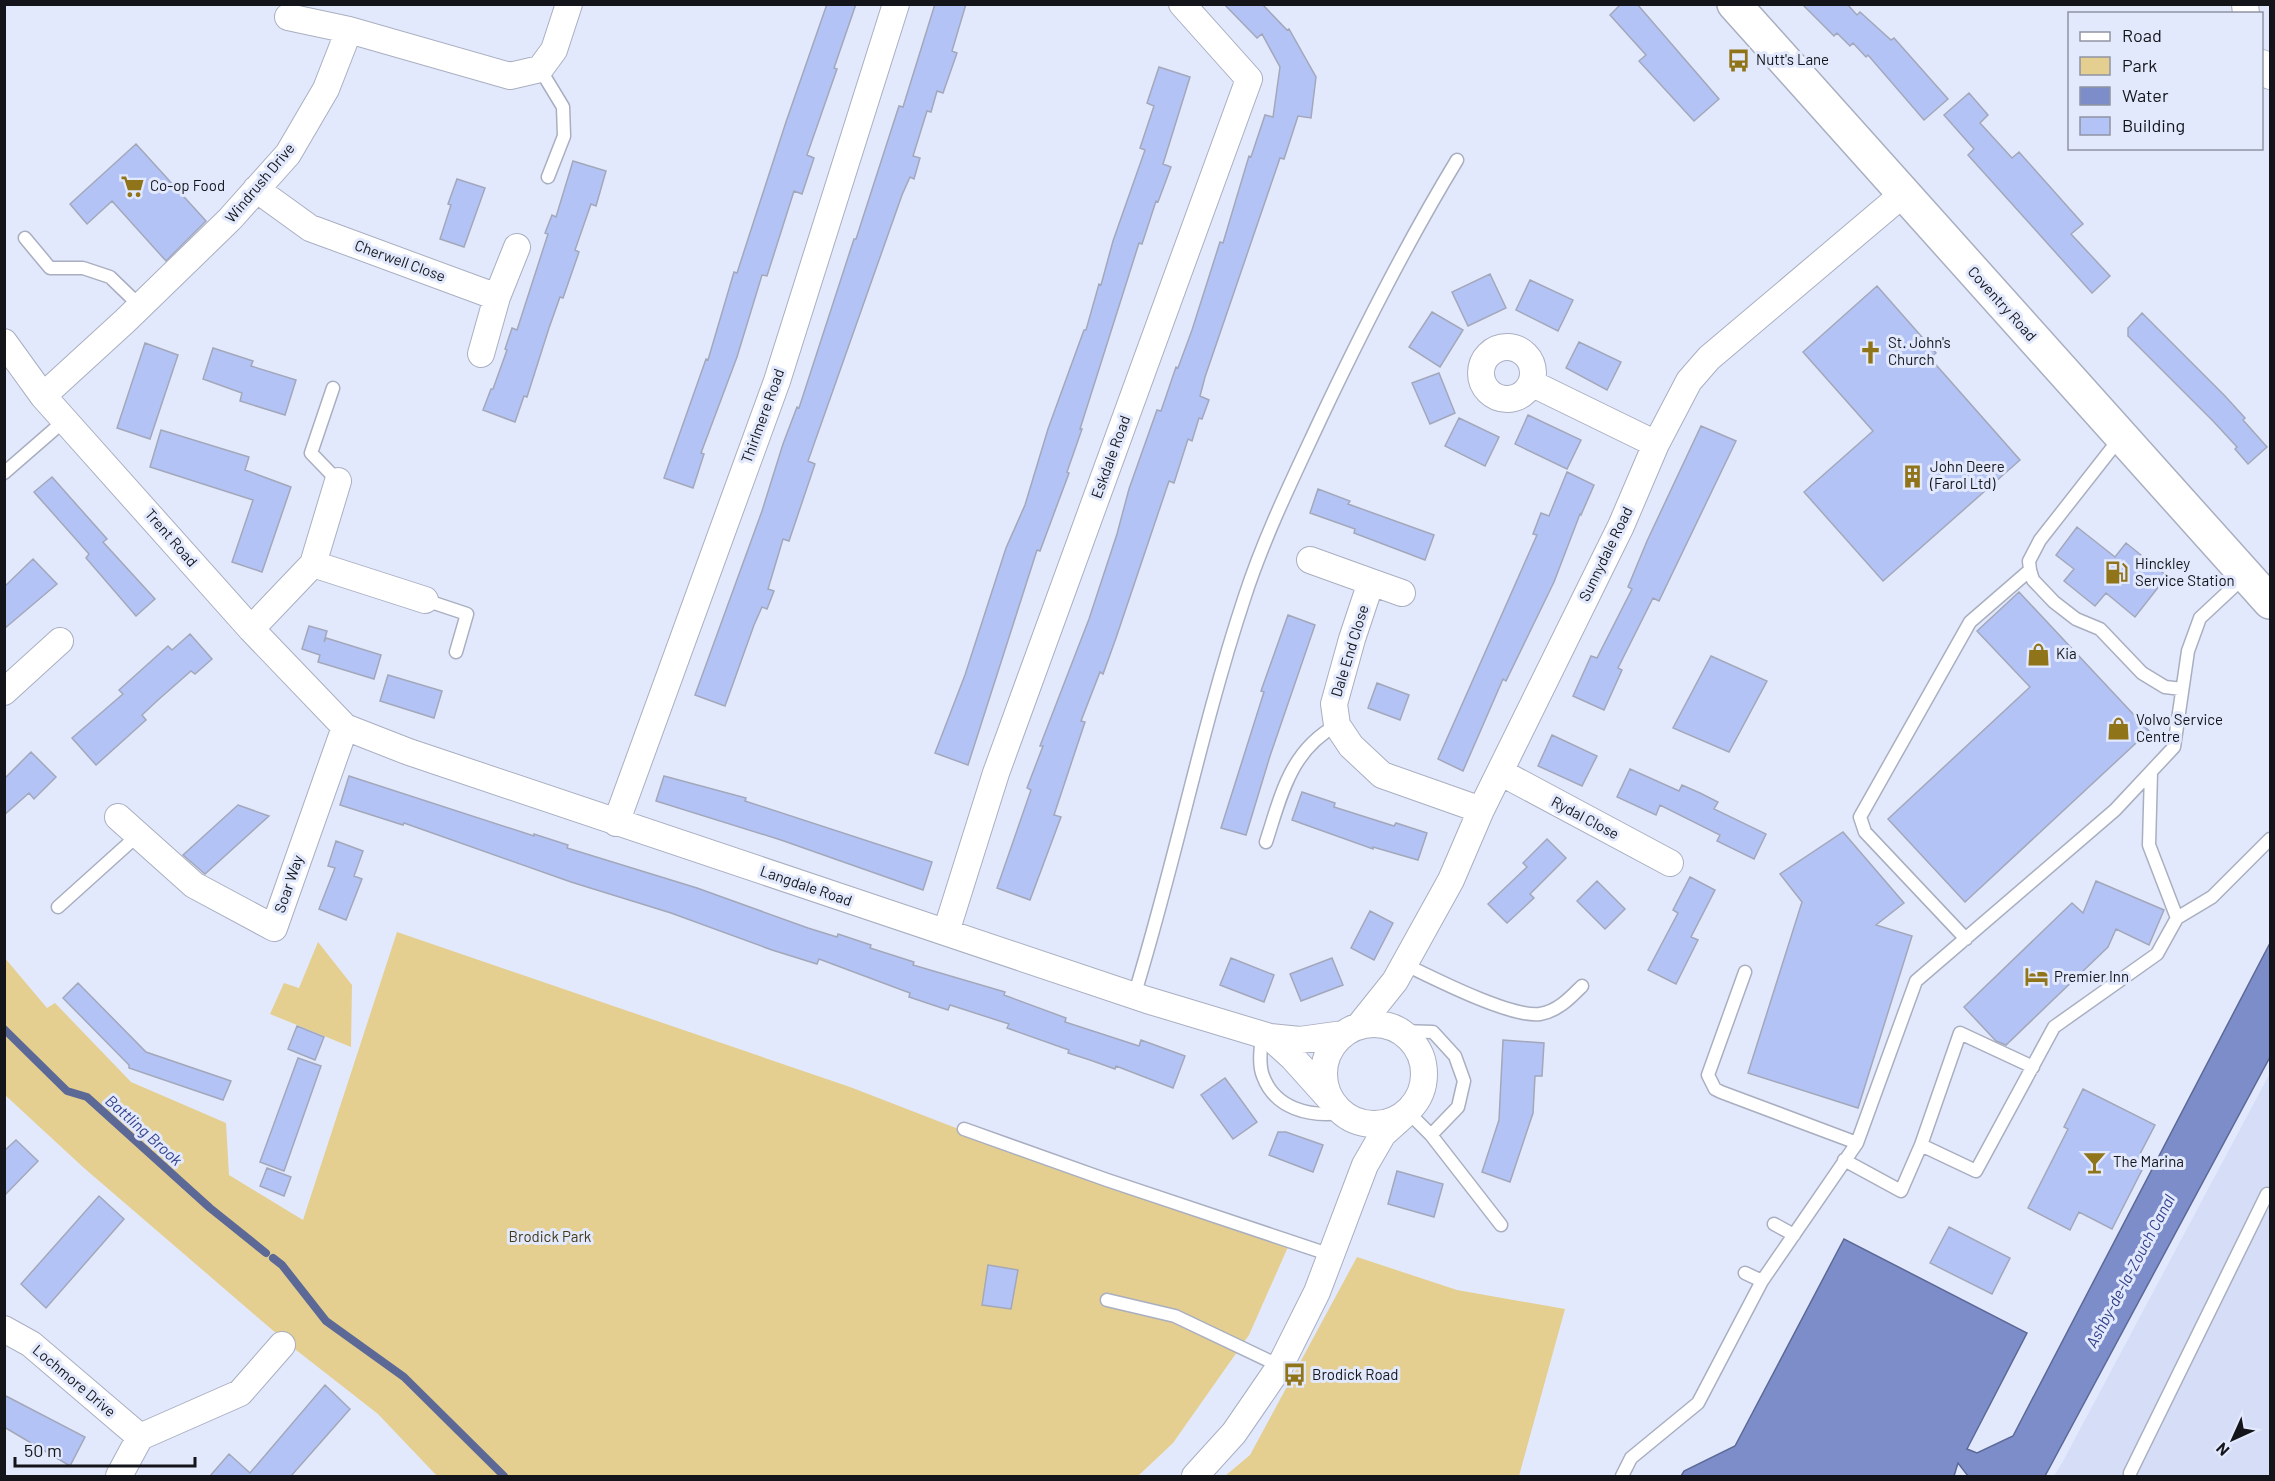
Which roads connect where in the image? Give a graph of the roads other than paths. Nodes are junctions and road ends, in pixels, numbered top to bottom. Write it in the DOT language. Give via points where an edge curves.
graph roads {
  1 [pos="569,4"];
  2 [pos="896,4"];
  3 [pos="1182,4"];
  4 [pos="1734,4"];
  5 [pos="288,17"];
  6 [pos="349,30"];
  7 [pos="540,69"];
  8 [pos="1457,160"];
  9 [pos="548,177"];
  10 [pos="256,189"];
  11 [pos="1903,194"];
  12 [pos="25,238"];
  13 [pos="518,247"];
  14 [pos="497,297"];
  15 [pos="140,306"];
  16 [pos="4,342"];
  17 [pos="481,354"];
  18 [pos="1531,383"];
  19 [pos="333,388"];
  20 [pos="43,396"];
  21 [pos="65,420"];
  22 [pos="2121,436"];
  23 [pos="1656,444"];
  24 [pos="4,473"];
  25 [pos="338,481"];
  26 [pos="1310,560"];
  27 [pos="313,564"];
  28 [pos="2030,570"];
  29 [pos="2246,575"];
  30 [pos="1371,582"];
  31 [pos="1402,593"];
  32 [pos="425,600"];
  33 [pos="2271,602"];
  34 [pos="251,629"];
  35 [pos="60,641"];
  36 [pos="456,652"];
  37 [pos="2182,688"];
  38 [pos="9,693"];
  39 [pos="1337,725"];
  40 [pos="345,727"];
  41 [pos="1500,772"];
  42 [pos="2151,772"];
  43 [pos="1481,810"];
  44 [pos="118,817"];
  45 [pos="616,823"];
  46 [pos="138,834"];
  47 [pos="2271,839"];
  48 [pos="1266,842"];
  49 [pos="1670,864"];
  50 [pos="58,907"];
  51 [pos="2177,918"];
  52 [pos="946,932"];
  53 [pos="1965,939"];
  54 [pos="1745,972"];
  55 [pos="1400,973"];
  56 [pos="1582,986"];
  57 [pos="1134,996"];
  58 [pos="1396,1029"];
  59 [pos="1351,1030"];
  60 [pos="1266,1036"];
  61 [pos="2033,1067"];
  62 [pos="1344,1111"];
  63 [pos="1406,1114"];
  64 [pos="964,1129"];
  65 [pos="1431,1135"];
  66 [pos="1857,1143"];
  67 [pos="1921,1145"];
  68 [pos="1845,1160"];
  69 [pos="1365,1165"];
  70 [pos="2267,1194"];
  71 [pos="1774,1224"];
  72 [pos="1501,1225"];
  73 [pos="1794,1235"];
  74 [pos="1331,1255"];
  75 [pos="1745,1273"];
  76 [pos="1762,1281"];
  77 [pos="1107,1300"];
  78 [pos="4,1329"];
  79 [pos="282,1345"];
  80 [pos="1280,1366"];
  81 [pos="140,1437"];
  82 [pos="2132,1475"];
  83 [pos="119,1476"];
  84 [pos="1195,1476"];
  85 [pos="1622,1476"];
  1 -- 7 [label="street" via="554,50"];
  2 -- 45 [label="street, Thirlmere Road" via="777,381"];
  3 -- 52 [label="street, Eskdale Road" via="1249,79 996,773"];
  4 -- 11 [label="main road, Coventry Road"];
  5 -- 6 [label="street"];
  6 -- 7 [label="street" via="510,76"];
  6 -- 10 [label="street, Windrush Drive" via="326,89 288,154"];
  7 -- 9 [label="lane" via="563,107 564,136"];
  8 -- 57 [label="lane" via="1355,347 1278,511 1245,597"];
  10 -- 14 [label="street, Cherwell Close" via="310,228"];
  10 -- 15 [label="street, Windrush Drive"];
  11 -- 22 [label="main road, Coventry Road"];
  11 -- 23 [label="street, Sunnydale Road" via="1709,358 1689,381"];
  12 -- 15 [label="lane" via="50,268 83,268 110,277"];
  13 -- 14 [label="street"];
  14 -- 17 [label="street"];
  15 -- 20 [label="street, Windrush Drive"];
  16 -- 20 [label="street, Trent Road"];
  18 -- 23 [label="street"];
  19 -- 25 [label="lane" via="311,453"];
  20 -- 21 [label="street, Trent Road"];
  21 -- 24 [label="lane"];
  21 -- 34 [label="street, Trent Road"];
  22 -- 28 [label="lane" via="2040,540 2029,561"];
  22 -- 29 [label="main road, Coventry Road"];
  23 -- 41 [label="street, Sunnydale Road" via="1621,526"];
  25 -- 27 [label="street"];
  26 -- 30 [label="street"];
  27 -- 32 [label="street"];
  27 -- 34 [label="street"];
  28 -- 37 [label="lane" via="2033,580 2054,602 2076,619 2100,629 2142,673 2165,687"];
  28 -- 53 [label="lane" via="1970,622 1860,817 1865,832"];
  29 -- 33 [label="main road, Coventry Road"];
  29 -- 37 [label="lane" via="2200,618 2187,651"];
  30 -- 31 [label="street"];
  30 -- 39 [label="street, Dale End Close" via="1334,704"];
  32 -- 36 [label="lane" via="468,614"];
  34 -- 40 [label="street, Trent Road"];
  35 -- 38 [label="street"];
  37 -- 42 [label="lane" via="2174,747"];
  39 -- 43 [label="street" via="1351,746 1382,775"];
  39 -- 48 [label="lane" via="1294,764"];
  40 -- 45 [label="street, Langdale Road"];
  40 -- 46 [label="street, Soar Way" via="274,928 194,885"];
  41 -- 43 [label="street, Sunnydale Road"];
  41 -- 49 [label="street, Rydal Close"];
  42 -- 51 [label="lane" via="2149,845"];
  42 -- 53 [label="lane" via="2115,810"];
  43 -- 55 [label="street, Sunnydale Road" via="1451,880"];
  44 -- 46 [label="street, Soar Way"];
  45 -- 52 [label="street, Langdale Road"];
  46 -- 50 [label="lane"];
  47 -- 51 [label="lane" via="2212,897"];
  51 -- 61 [label="lane" via="2157,954 2054,1027"];
  52 -- 57 [label="street, Langdale Road"];
  53 -- 66 [label="lane" via="1916,981"];
  54 -- 66 [label="lane" via="1708,1075 1712,1083 1721,1092"];
  55 -- 56 [label="lane" via="1513,1011 1539,1014 1562,1006"];
  55 -- 58 [label="street, Sunnydale Road"];
  55 -- 59 [label="street, Sunnydale Road"];
  57 -- 60 [label="street, Langdale Road"];
  58 -- 59 [label="street" via="1373,1023"];
  58 -- 63 [label="street" via="1415,1043 1423,1061 1425,1078 1419,1098"];
  58 -- 65 [label="lane" via="1433,1032 1455,1056 1464,1081 1458,1107"];
  59 -- 60 [label="street, Langdale Road" via="1300,1040"];
  59 -- 62 [label="street" via="1333,1044 1325,1060 1324,1080"];
  60 -- 62 [label="street, Langdale Road"];
  60 -- 62 [label="lane" via="1261,1054 1262,1076 1277,1098 1304,1113"];
  61 -- 67 [label="lane" via="1976,1171"];
  61 -- 67 [label="lane" via="1960,1033"];
  62 -- 63 [label="street" via="1387,1124"];
  62 -- 69 [label="street" via="1367,1141"];
  63 -- 65 [label="lane"];
  63 -- 69 [label="street" via="1383,1134"];
  64 -- 74 [label="lane"];
  65 -- 72 [label="lane"];
  66 -- 68 [label="lane"];
  67 -- 68 [label="lane" via="1901,1191"];
  68 -- 73 [label="lane"];
  69 -- 74 [label="street"];
  70 -- 82 [label="lane"];
  71 -- 73 [label="lane"];
  73 -- 76 [label="lane"];
  74 -- 80 [label="street"];
  75 -- 76 [label="lane"];
  76 -- 85 [label="lane" via="1698,1403 1631,1458"];
  77 -- 80 [label="lane" via="1175,1316"];
  78 -- 81 [label="street, Lochmore Drive" via="31,1344"];
  79 -- 81 [label="street" via="240,1393"];
  80 -- 84 [label="street" via="1234,1433"];
  81 -- 83 [label="street"];
}
